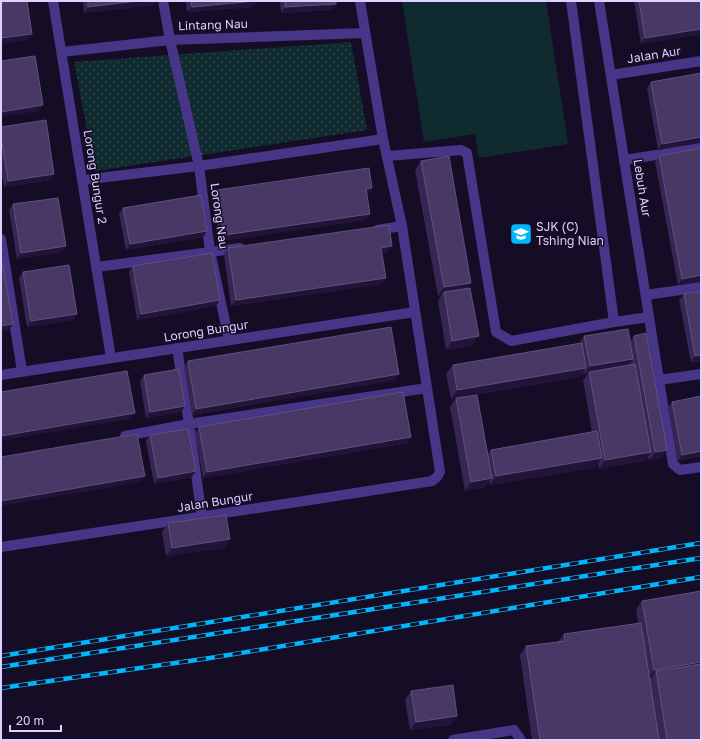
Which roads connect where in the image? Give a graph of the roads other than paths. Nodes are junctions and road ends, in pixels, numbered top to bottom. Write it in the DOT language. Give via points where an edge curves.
graph roads {
  1 [pos="53,1"];
  2 [pos="162,1"];
  3 [pos="360,1"];
  4 [pos="571,1"];
  5 [pos="599,1"];
  6 [pos="365,33"];
  7 [pos="170,40"];
  8 [pos="62,52"];
  9 [pos="701,61"];
  10 [pos="610,75"];
  11 [pos="383,139"];
  12 [pos="701,148"];
  13 [pos="387,156"];
  14 [pos="624,160"];
  15 [pos="199,166"];
  16 [pos="82,180"];
  17 [pos="402,226"];
  18 [pos="364,231"];
  19 [pos="1,239"];
  20 [pos="249,246"];
  21 [pos="210,251"];
  22 [pos="96,267"];
  23 [pos="701,287"];
  24 [pos="646,295"];
  25 [pos="415,312"];
  26 [pos="649,317"];
  27 [pos="614,322"];
  28 [pos="229,340"];
  29 [pos="177,348"];
  30 [pos="111,358"];
  31 [pos="22,372"];
  32 [pos="701,374"];
  33 [pos="1,375"];
  34 [pos="659,380"];
  35 [pos="428,388"];
  36 [pos="189,424"];
  37 [pos="119,437"];
  38 [pos="701,466"];
  39 [pos="202,517"];
  40 [pos="1,547"];
  41 [pos="453,740"];
  42 [pos="521,740"];
  1 -- 8 [label="street, Lorong Bungur 2"];
  2 -- 7 [label="street, Lorong Nau"];
  3 -- 6 [label="street"];
  4 -- 27 [label="street"];
  5 -- 10 [label="street, Lebuh Aur"];
  6 -- 7 [label="street, Lintang Nau"];
  6 -- 11 [label="street"];
  7 -- 8 [label="street, Lintang Nau"];
  7 -- 15 [label="street, Lorong Nau"];
  8 -- 16 [label="street, Lorong Bungur 2"];
  9 -- 10 [label="street, Jalan Aur"];
  10 -- 14 [label="street, Lebuh Aur"];
  11 -- 13 [label="street"];
  11 -- 15 [label="street"];
  12 -- 14 [label="street"];
  13 -- 17 [label="street"];
  13 -- 27 [label="street" via="461,150 467,153 496,332 511,341"];
  14 -- 24 [label="street, Lebuh Aur"];
  15 -- 16 [label="street"];
  15 -- 21 [label="street, Lorong Nau"];
  16 -- 22 [label="street, Lorong Bungur 2"];
  17 -- 18 [label="street"];
  17 -- 25 [label="street"];
  19 -- 31 [label="street"];
  20 -- 21 [label="street"];
  21 -- 22 [label="street"];
  21 -- 28 [label="street, Lorong Nau"];
  22 -- 30 [label="street, Lorong Bungur 2"];
  23 -- 24 [label="street"];
  24 -- 26 [label="street, Lebuh Aur"];
  25 -- 28 [label="street, Lorong Bungur"];
  25 -- 35 [label="street"];
  26 -- 27 [label="street"];
  26 -- 34 [label="street, Lebuh Aur"];
  28 -- 29 [label="street, Lorong Bungur"];
  29 -- 30 [label="street, Lorong Bungur"];
  29 -- 36 [label="street"];
  30 -- 31 [label="street, Lorong Bungur"];
  31 -- 33 [label="street, Lorong Bungur"];
  32 -- 34 [label="street"];
  34 -- 38 [label="street, Lebuh Aur" via="674,464 680,470"];
  35 -- 36 [label="street"];
  35 -- 39 [label="street, Jalan Bungur" via="440,472 432,481"];
  36 -- 37 [label="street"];
  36 -- 39 [label="street"];
  39 -- 40 [label="street, Jalan Bungur"];
  41 -- 42 [label="street" via="514,730"];
}
